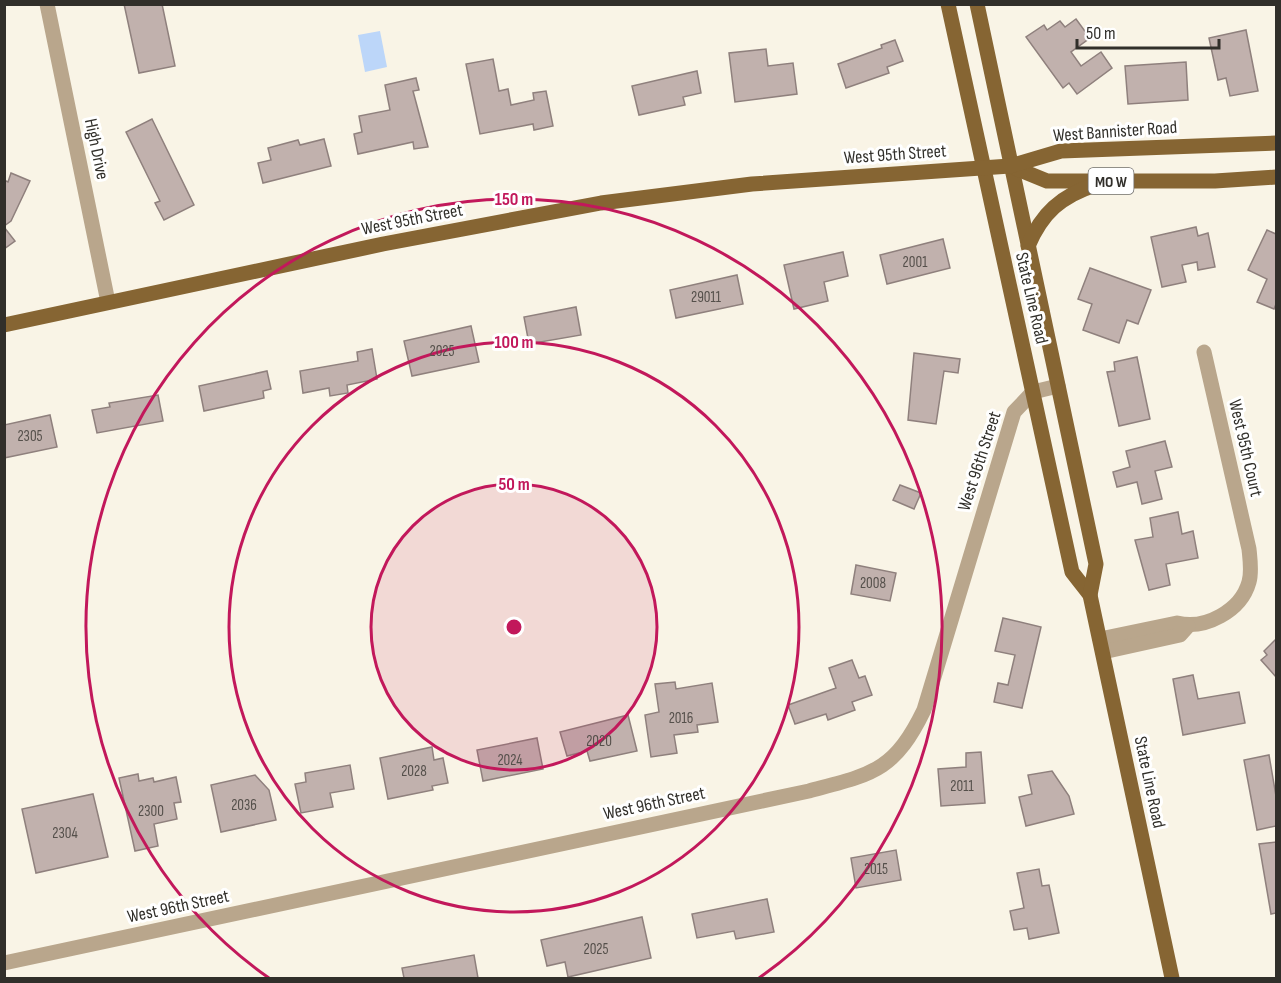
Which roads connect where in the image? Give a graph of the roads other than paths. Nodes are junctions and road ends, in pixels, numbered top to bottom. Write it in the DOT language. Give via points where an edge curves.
graph roads {
  1 [pos="47,4"];
  2 [pos="948,4"];
  3 [pos="977,4"];
  4 [pos="1276,143"];
  5 [pos="1011,166"];
  6 [pos="983,167"];
  7 [pos="1276,177"];
  8 [pos="1108,181"];
  9 [pos="1028,246"];
  10 [pos="108,302"];
  11 [pos="4,325"];
  12 [pos="1204,352"];
  13 [pos="1058,386"];
  14 [pos="1033,392"];
  15 [pos="1089,595"];
  16 [pos="1101,646"];
  17 [pos="4,963"];
  18 [pos="1172,978"];
  1 -- 10 [label="street, High Drive"];
  2 -- 6 [label="main road, State Line Road"];
  3 -- 5 [label="main road, State Line Road"];
  4 -- 5 [label="main road, West Bannister Road / MO W" via="1061,151"];
  5 -- 6 [label="main road, West 95th Street"];
  5 -- 8 [label="main road, MO W" via="1047,181"];
  5 -- 9 [label="main road, State Line Road"];
  6 -- 10 [label="main road, West 95th Street" via="752,184 601,203"];
  6 -- 14 [label="main road, State Line Road"];
  7 -- 8 [label="main road, MO W"];
  8 -- 9 [label="main road" via="1075,191 1058,202 1046,213"];
  9 -- 13 [label="main road, State Line Road"];
  10 -- 11 [label="main road, West 95th Street"];
  12 -- 16 [label="street, West 95th Court" via="1249,549 1249,582 1220,617 1188,626 1177,623"];
  13 -- 14 [label="street"];
  13 -- 15 [label="main road, State Line Road" via="1096,564"];
  14 -- 15 [label="main road, State Line Road" via="1072,572"];
  14 -- 17 [label="street, West 96th Street" via="1014,412 924,710 896,756 880,770 810,791"];
  15 -- 16 [label="main road, State Line Road"];
  16 -- 18 [label="main road, State Line Road"];
}
